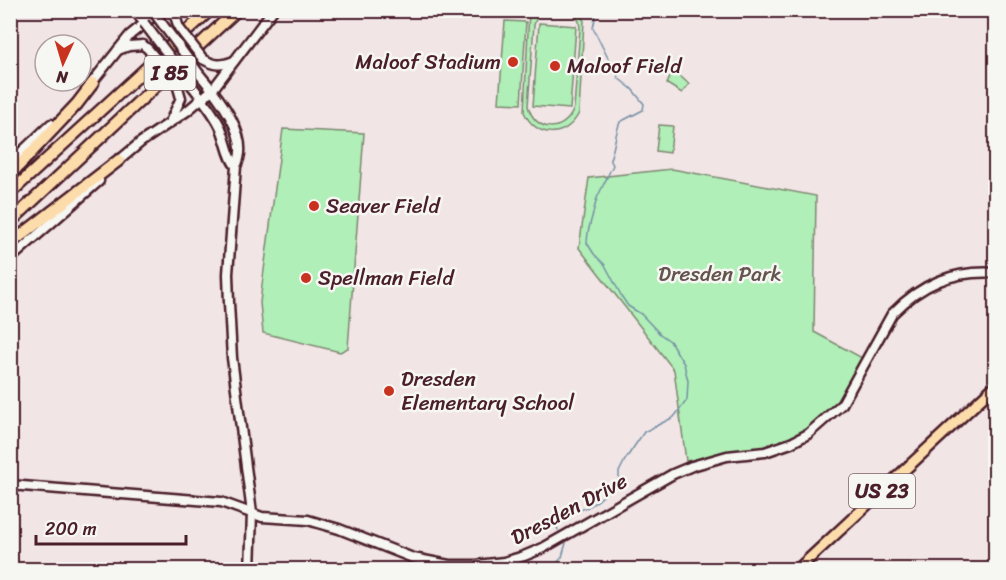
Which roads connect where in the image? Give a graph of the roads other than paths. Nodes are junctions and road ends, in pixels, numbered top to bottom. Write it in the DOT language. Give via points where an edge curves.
graph roads {
  1 [pos="135,10"];
  2 [pos="210,10"];
  3 [pos="237,10"];
  4 [pos="273,10"];
  5 [pos="156,12"];
  6 [pos="176,13"];
  7 [pos="144,23"];
  8 [pos="118,50"];
  9 [pos="234,61"];
  10 [pos="93,83"];
  11 [pos="213,89"];
  12 [pos="83,93"];
  13 [pos="85,93"];
  14 [pos="202,99"];
  15 [pos="170,123"];
  16 [pos="119,160"];
  17 [pos="10,164"];
  18 [pos="236,166"];
  19 [pos="10,175"];
  20 [pos="10,193"];
  21 [pos="10,222"];
  22 [pos="10,244"];
  23 [pos="10,259"];
  24 [pos="996,273"];
  25 [pos="996,385"];
  26 [pos="10,485"];
  27 [pos="252,513"];
  28 [pos="250,570"];
  29 [pos="797,570"];
  1 -- 7 [label="street"];
  2 -- 20 [label="highway, I 85"];
  3 -- 21 [label="highway, I 85"];
  4 -- 9 [label="street"];
  5 -- 7 [label="street"];
  5 -- 11 [label="street, bridge"];
  6 -- 9 [label="street, bridge" via="179,28 203,59 215,66"];
  7 -- 8 [label="street"];
  7 -- 14 [label="street, bridge"];
  8 -- 10 [label="street"];
  8 -- 15 [label="street, bridge" via="143,45 177,84 181,98"];
  9 -- 11 [label="street"];
  11 -- 14 [label="street"];
  11 -- 18 [label="street" via="236,133 240,149"];
  12 -- 17 [label="street"];
  13 -- 19 [label="highway"];
  14 -- 15 [label="street"];
  14 -- 18 [label="street" via="220,125"];
  15 -- 16 [label="street"];
  16 -- 22 [label="highway"];
  16 -- 23 [label="street"];
  18 -- 27 [label="street" via="229,303 232,358"];
  24 -- 27 [label="street, Dresden Drive" via="956,276 929,285 903,301 843,404 803,437 765,452 727,456 673,474 524,556 477,566 433,563 308,520"];
  25 -- 29 [label="main road, US 23"];
  26 -- 27 [label="street, Dresden Drive" via="202,499"];
  27 -- 28 [label="street"];
}
